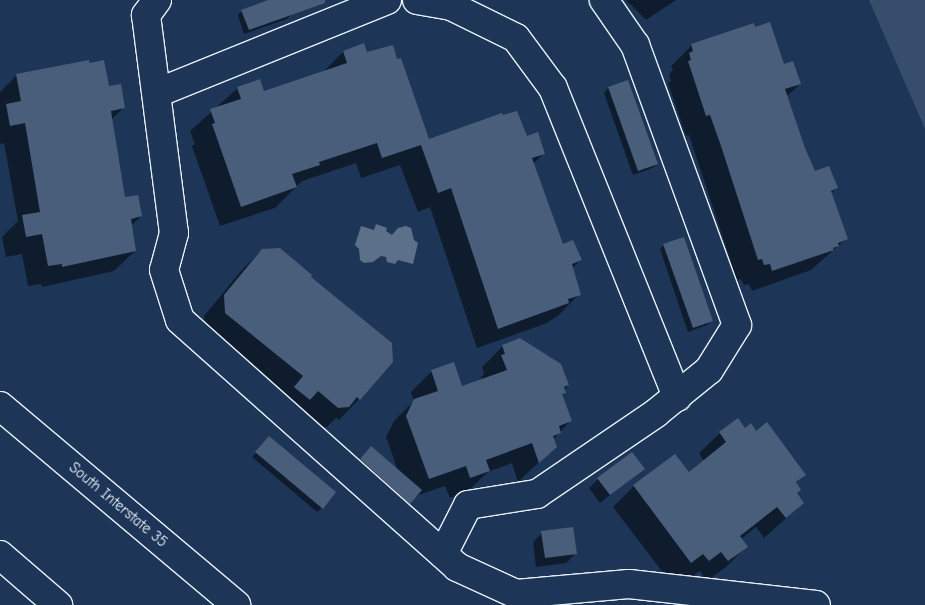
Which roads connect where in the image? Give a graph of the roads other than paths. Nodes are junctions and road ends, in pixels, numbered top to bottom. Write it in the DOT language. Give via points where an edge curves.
graph roads {
  1 [pos="157,0"];
  2 [pos="387,0"];
  3 [pos="417,0"];
  4 [pos="604,0"];
  5 [pos="157,93"];
  6 [pos="677,397"];
  7 [pos="0,406"];
  8 [pos="443,554"];
  9 [pos="0,555"];
  10 [pos="58,605"];
  11 [pos="236,605"];
  12 [pos="816,605"];
  1 -- 5 [label="main road" via="146,15"];
  2 -- 5 [label="main road"];
  3 -- 6 [label="main road" via="451,6 516,38 553,88"];
  4 -- 6 [label="main road" via="635,45 737,325 710,370"];
  5 -- 8 [label="main road" via="174,233 164,270 180,320"];
  6 -- 8 [label="main road" via="537,494 468,505"];
  7 -- 11 [label="main road, South Interstate 35"];
  8 -- 12 [label="main road" via="457,567 516,594 629,584"];
  9 -- 10 [label="main road"];
}
